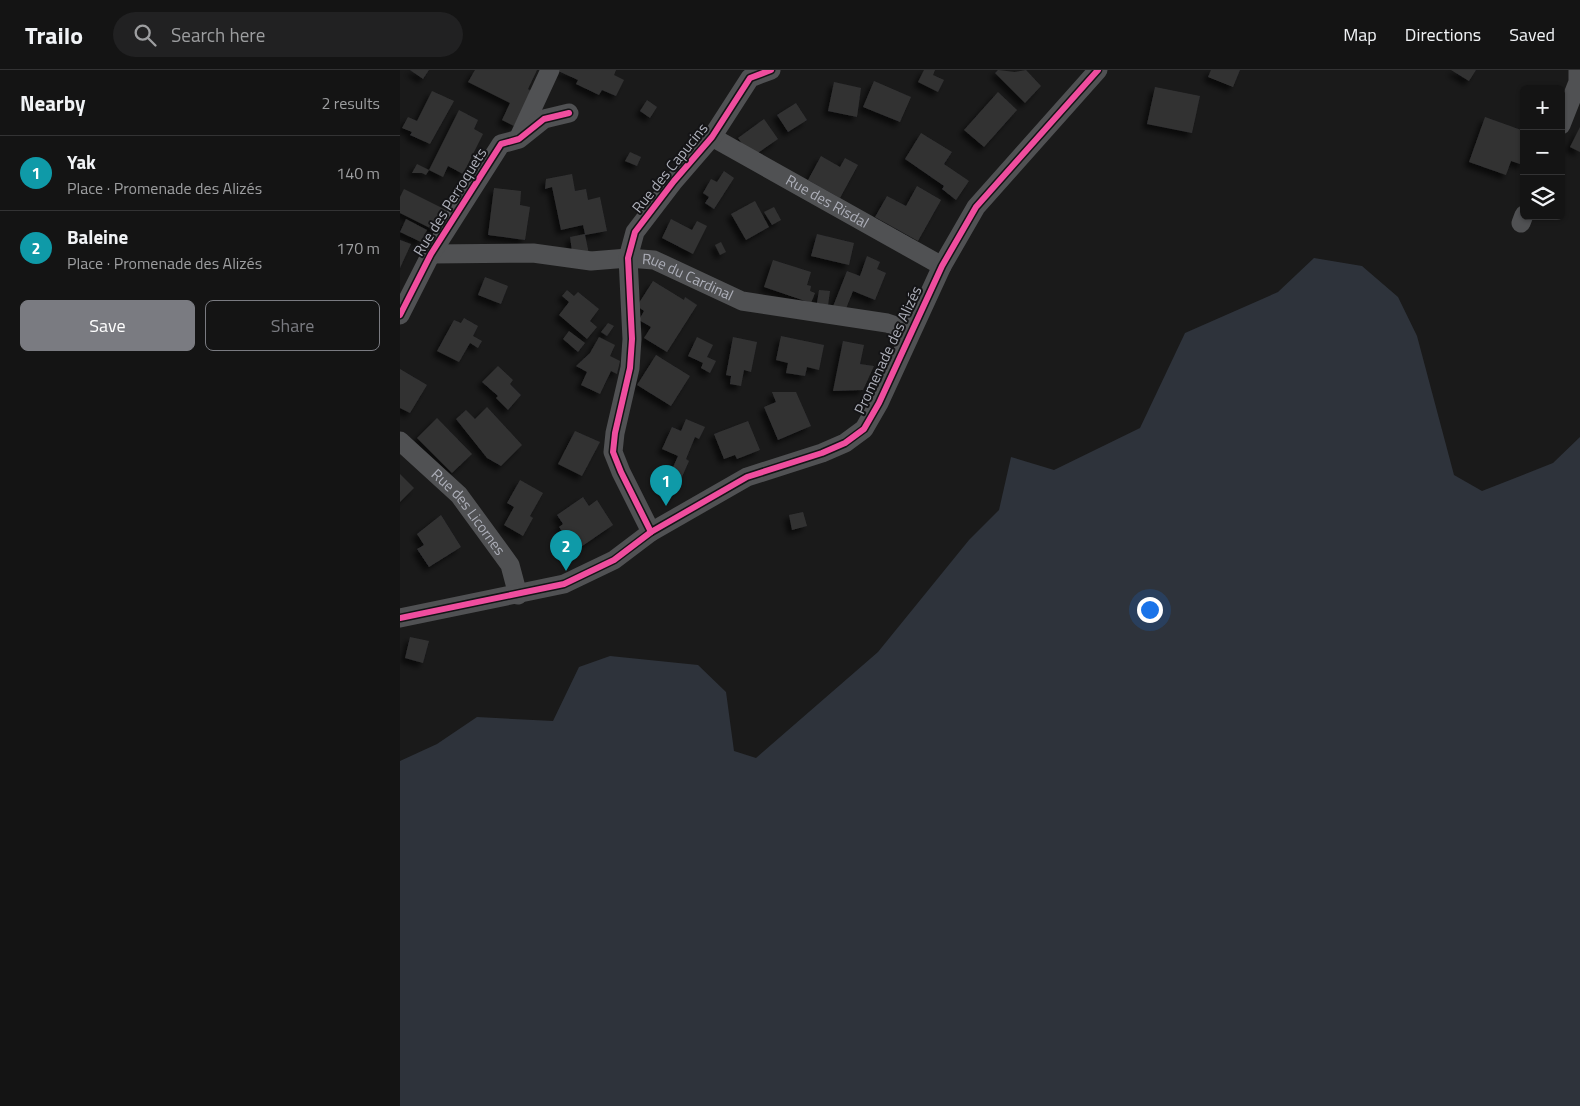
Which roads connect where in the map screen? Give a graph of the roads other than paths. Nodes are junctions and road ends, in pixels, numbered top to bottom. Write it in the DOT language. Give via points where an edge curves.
graph roads {
  1 [pos="550,70"];
  2 [pos="771,70"];
  3 [pos="1578,70"];
  4 [pos="1088,73"];
  5 [pos="569,113"];
  6 [pos="1565,115"];
  7 [pos="712,137"];
  8 [pos="519,139"];
  9 [pos="430,254"];
  10 [pos="628,258"];
  11 [pos="942,266"];
  12 [pos="400,314"];
  13 [pos="911,331"];
  14 [pos="400,441"];
  15 [pos="651,532"];
  16 [pos="518,595"];
  17 [pos="400,618"];
  1 -- 8 [label="street"];
  2 -- 7 [label="street, Rue des Capucins" via="750,78"];
  3 -- 6 [label="street" via="1578,82"];
  4 -- 11 [label="street, Promenade des Alizés" via="976,207"];
  5 -- 8 [label="street, Rue des Perroquets" via="544,119"];
  7 -- 10 [label="street, Rue des Capucins" via="635,232"];
  7 -- 11 [label="street, Rue des Risdal"];
  8 -- 9 [label="street, Rue des Perroquets" via="501,144"];
  9 -- 10 [label="street, Rue du Cardinal" via="533,253 592,261"];
  9 -- 12 [label="street, Rue des Perroquets"];
  10 -- 13 [label="street, Rue du Cardinal" via="654,260 742,301 887,323"];
  10 -- 15 [label="street, Rue des Capucins" via="632,339 630,368 613,452"];
  11 -- 13 [label="street, Promenade des Alizés"];
  13 -- 15 [label="street, Promenade des Alizés" via="864,429 830,450 747,476"];
  14 -- 16 [label="street, Rue des Licornes" via="459,495 510,565"];
  15 -- 16 [label="street, Promenade des Alizés" via="614,560 564,584"];
  16 -- 17 [label="street, Promenade des Alizés"];
}
